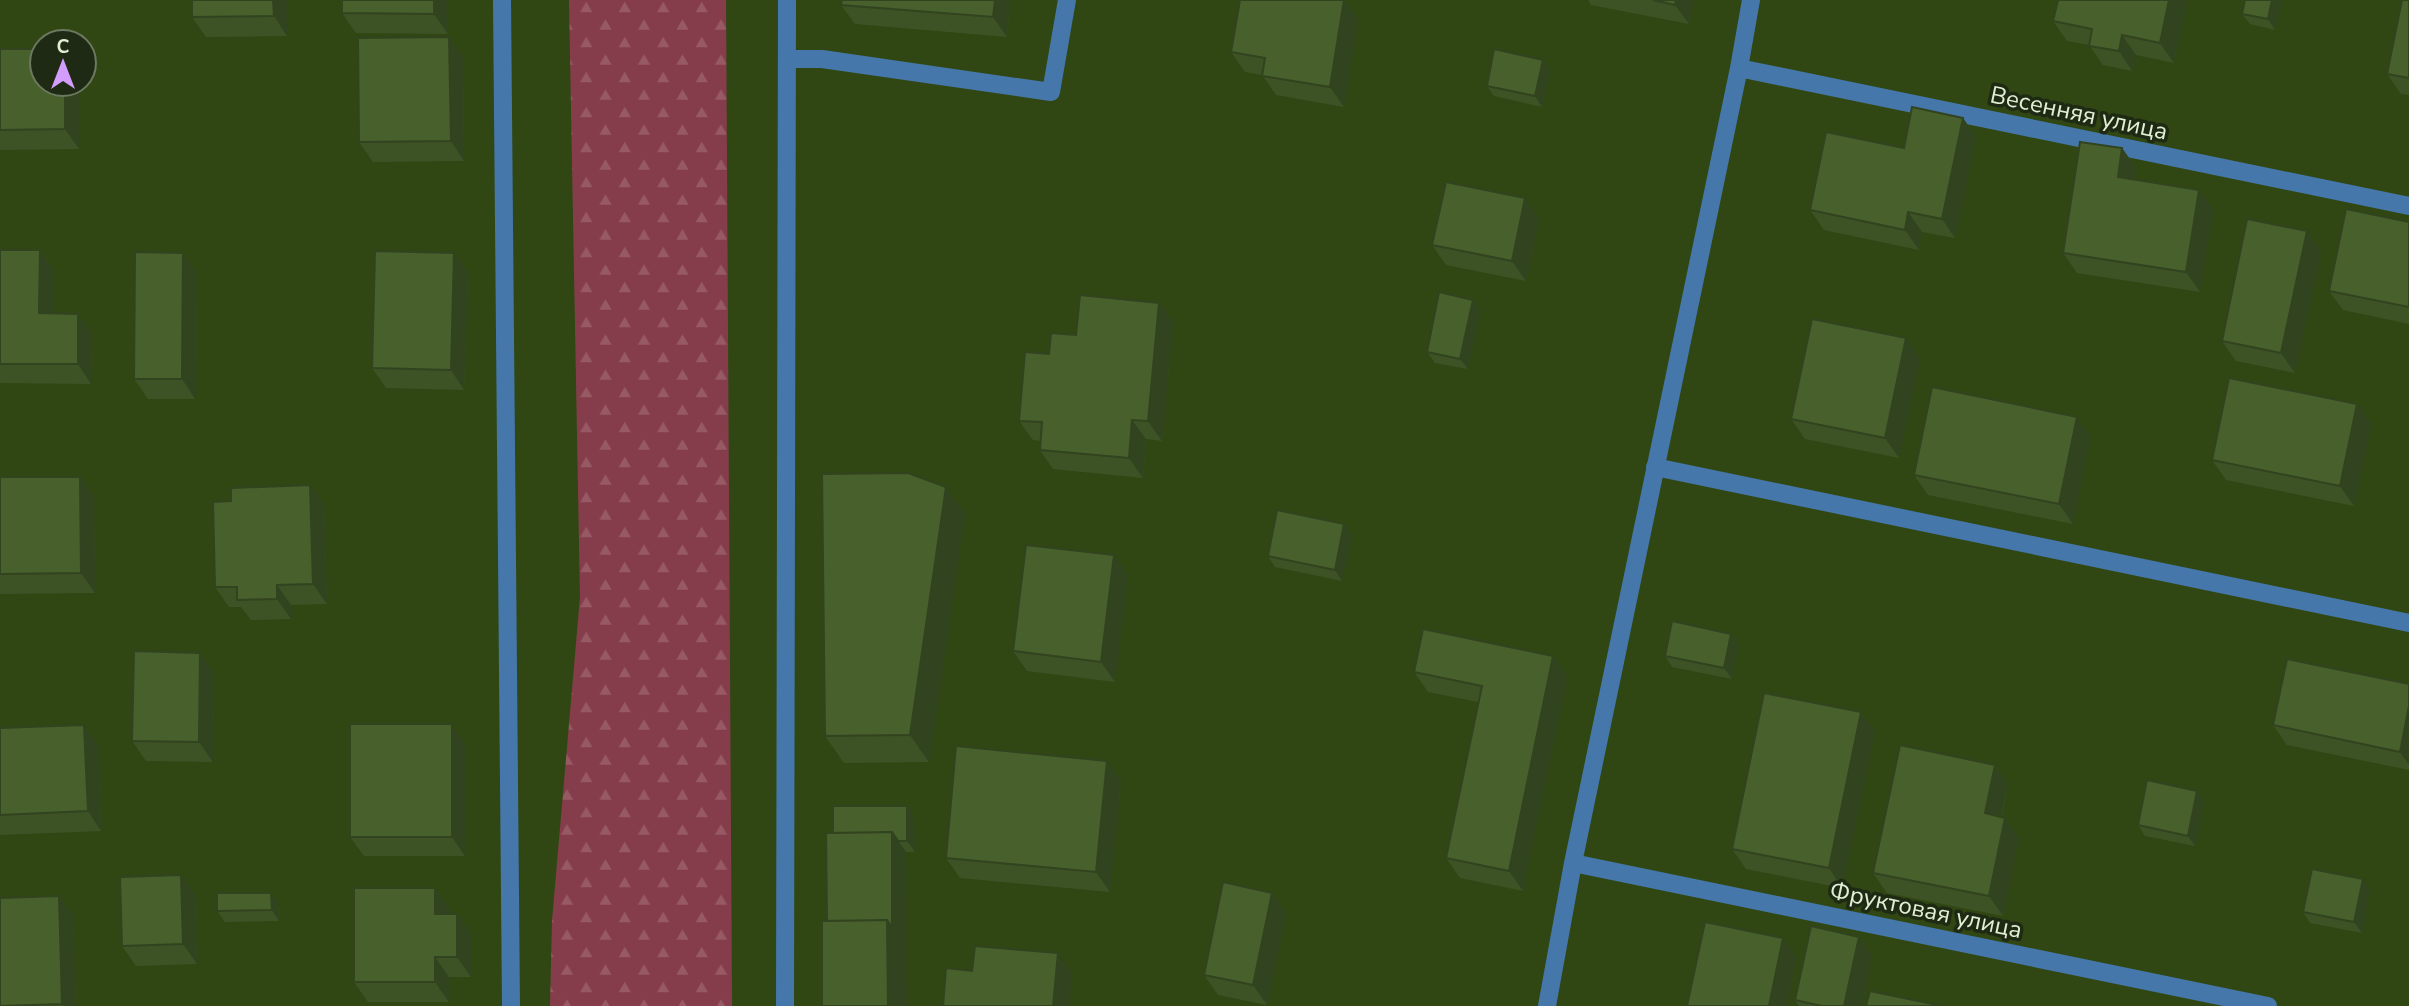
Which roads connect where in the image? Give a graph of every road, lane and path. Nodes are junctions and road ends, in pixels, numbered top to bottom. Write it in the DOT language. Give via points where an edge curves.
graph roads {
  1 [pos="502,0"];
  2 [pos="787,0"];
  3 [pos="1067,0"];
  4 [pos="1751,0"];
  5 [pos="788,59"];
  6 [pos="1739,68"];
  7 [pos="2409,206"];
  8 [pos="1656,467"];
  9 [pos="2409,623"];
  10 [pos="1573,863"];
  11 [pos="511,1006"];
  12 [pos="785,1006"];
  13 [pos="1547,1006"];
  14 [pos="2268,1006"];
  1 -- 11 [label="street"];
  2 -- 5 [label="street"];
  3 -- 5 [label="street" via="1051,92 822,59"];
  4 -- 6 [label="street"];
  5 -- 12 [label="street"];
  6 -- 7 [label="street, Весенняя улица"];
  6 -- 8 [label="street"];
  8 -- 9 [label="street"];
  8 -- 10 [label="street"];
  10 -- 13 [label="street"];
  10 -- 14 [label="street, Фруктовая улица"];
}
